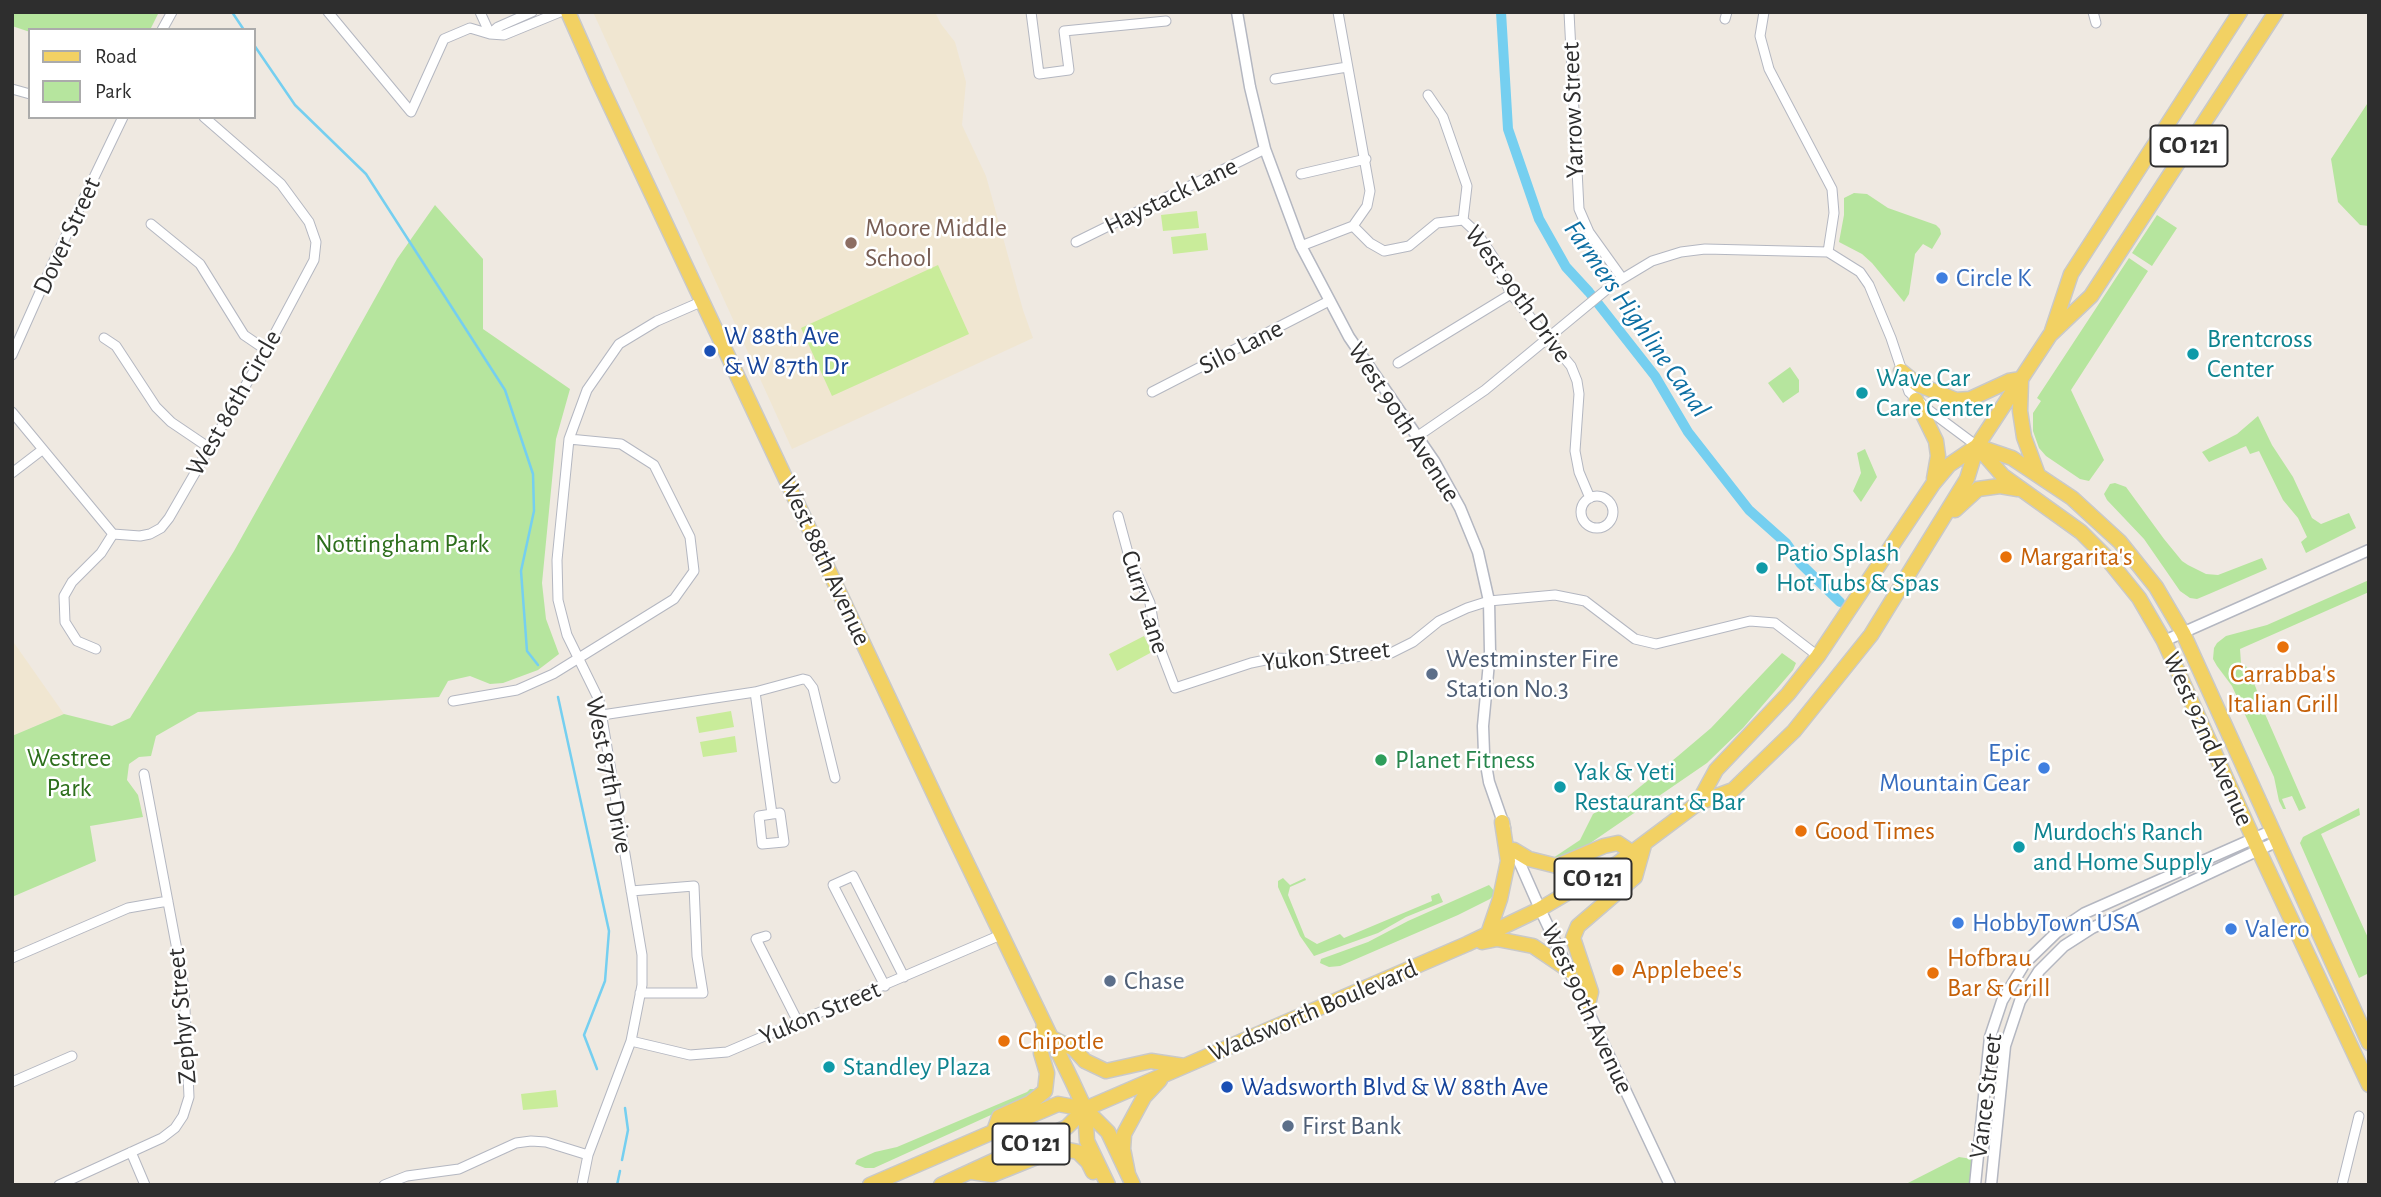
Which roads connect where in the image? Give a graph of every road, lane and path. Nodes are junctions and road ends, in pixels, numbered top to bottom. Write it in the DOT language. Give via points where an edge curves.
graph roads {
  1 [pos="172,12"];
  2 [pos="328,12"];
  3 [pos="480,12"];
  4 [pos="532,12"];
  5 [pos="559,12"];
  6 [pos="568,12"];
  7 [pos="1031,12"];
  8 [pos="1237,12"];
  9 [pos="1338,12"];
  10 [pos="1569,12"];
  11 [pos="1764,12"];
  12 [pos="2093,12"];
  13 [pos="2240,12"];
  14 [pos="2276,12"];
  15 [pos="1166,22"];
  16 [pos="2096,23"];
  17 [pos="163,28"];
  18 [pos="490,34"];
  19 [pos="1347,67"];
  20 [pos="1275,79"];
  21 [pos="1428,95"];
  22 [pos="122,119"];
  23 [pos="206,119"];
  24 [pos="1265,149"];
  25 [pos="1366,159"];
  26 [pos="1301,174"];
  27 [pos="1463,220"];
  28 [pos="151,224"];
  29 [pos="1353,226"];
  30 [pos="1076,242"];
  31 [pos="1301,246"];
  32 [pos="1828,252"];
  33 [pos="1622,278"];
  34 [pos="1511,294"];
  35 [pos="703,301"];
  36 [pos="1328,301"];
  37 [pos="2050,335"];
  38 [pos="104,338"];
  39 [pos="1548,338"];
  40 [pos="266,350"];
  41 [pos="12,355"];
  42 [pos="1398,363"];
  43 [pos="1901,371"];
  44 [pos="2021,379"];
  45 [pos="1152,392"];
  46 [pos="1916,400"];
  47 [pos="12,412"];
  48 [pos="1418,436"];
  49 [pos="569,439"];
  50 [pos="1978,446"];
  51 [pos="208,447"];
  52 [pos="42,450"];
  53 [pos="12,473"];
  54 [pos="2038,475"];
  55 [pos="1933,484"];
  56 [pos="2024,491"];
  57 [pos="1590,498"];
  58 [pos="1118,516"];
  59 [pos="1938,529"];
  60 [pos="113,534"];
  61 [pos="2369,550"];
  62 [pos="1489,601"];
  63 [pos="2183,633"];
  64 [pos="2164,642"];
  65 [pos="96,649"];
  66 [pos="1818,656"];
  67 [pos="578,659"];
  68 [pos="1175,688"];
  69 [pos="755,692"];
  70 [pos="453,701"];
  71 [pos="602,715"];
  72 [pos="144,774"];
  73 [pos="835,778"];
  74 [pos="1698,803"];
  75 [pos="772,814"];
  76 [pos="1503,822"];
  77 [pos="2276,836"];
  78 [pos="2256,845"];
  79 [pos="1638,849"];
  80 [pos="1514,850"];
  81 [pos="631,891"];
  82 [pos="168,901"];
  83 [pos="1539,909"];
  84 [pos="1003,934"];
  85 [pos="1488,934"];
  86 [pos="766,936"];
  87 [pos="1467,944"];
  88 [pos="12,958"];
  89 [pos="1570,971"];
  90 [pos="904,978"];
  91 [pos="884,986"];
  92 [pos="640,993"];
  93 [pos="1587,1008"];
  94 [pos="798,1022"];
  95 [pos="1047,1030"];
  96 [pos="631,1041"];
  97 [pos="2369,1043"];
  98 [pos="72,1056"];
  99 [pos="1185,1066"];
  100 [pos="1166,1074"];
  101 [pos="12,1082"];
  102 [pos="2369,1084"];
  103 [pos="1085,1110"];
  104 [pos="2359,1116"];
  105 [pos="994,1131"];
  106 [pos="131,1152"];
  107 [pos="588,1154"];
  108 [pos="972,1172"];
  109 [pos="1130,1179"];
  110 [pos="59,1185"];
  111 [pos="145,1185"];
  112 [pos="384,1185"];
  113 [pos="582,1185"];
  114 [pos="870,1185"];
  115 [pos="941,1185"];
  116 [pos="1100,1185"];
  117 [pos="1108,1185"];
  118 [pos="1670,1185"];
  119 [pos="1975,1185"];
  120 [pos="1991,1185"];
  121 [pos="2342,1185"];
  1 -- 17 [label="street"];
  2 -- 18 [label="street" via="411,112 444,39 470,28"];
  3 -- 18 [label="street"];
  4 -- 18 [label="street"];
  5 -- 18 [label="street" via="504,35"];
  6 -- 35 [label="main road, West 88th Avenue"];
  7 -- 15 [label="street" via="1039,74 1069,70 1064,32"];
  8 -- 24 [label="street, West 90th Avenue"];
  9 -- 19 [label="street"];
  10 -- 33 [label="street, Yarrow Street" via="1579,209 1589,233"];
  11 -- 32 [label="street" via="1760,36 1769,69 1832,189 1834,213"];
  12 -- 16 [label="street"];
  13 -- 37 [label="main road, CO 121" via="2071,274"];
  14 -- 37 [label="main road, CO 121" via="2091,296"];
  19 -- 20 [label="street"];
  19 -- 25 [label="street"];
  21 -- 27 [label="street, West 90th Drive" via="1443,117 1467,187"];
  22 -- 41 [label="street, Dover Street"];
  23 -- 40 [label="street, West 86th Circle" via="281,184 309,222 316,242 314,260"];
  24 -- 30 [label="street, Haystack Lane"];
  24 -- 31 [label="street, West 90th Avenue"];
  25 -- 26 [label="street"];
  25 -- 29 [label="street" via="1370,191 1367,206"];
  27 -- 29 [label="street" via="1437,223 1409,246 1384,251"];
  27 -- 34 [label="street, West 90th Drive" via="1489,250"];
  28 -- 40 [label="street" via="200,264 244,335"];
  29 -- 31 [label="street"];
  31 -- 36 [label="street, West 90th Avenue"];
  32 -- 33 [label="street" via="1694,250 1652,261"];
  32 -- 43 [label="street, West 92nd Avenue" via="1860,272 1869,285"];
  33 -- 39 [label="street"];
  34 -- 39 [label="street, West 90th Drive"];
  34 -- 42 [label="street"];
  35 -- 49 [label="street, West 87th Drive" via="619,344 587,390"];
  35 -- 84 [label="main road, West 88th Avenue"];
  36 -- 45 [label="street, Silo Lane"];
  36 -- 48 [label="street, West 90th Avenue" via="1364,362"];
  37 -- 44 [label="main road, CO 121"];
  38 -- 51 [label="street" via="116,346 156,407"];
  39 -- 48 [label="street" via="1485,390"];
  39 -- 57 [label="street, West 90th Drive" via="1577,381 1575,451"];
  40 -- 51 [label="street, West 86th Circle"];
  43 -- 44 [label="main road" via="1917,384 1955,400 1970,399"];
  43 -- 46 [label="street, West 92nd Avenue"];
  44 -- 50 [label="main road, CO 121"];
  44 -- 54 [label="main road" via="2024,437"];
  46 -- 50 [label="street, West 92nd Avenue"];
  46 -- 55 [label="main road" via="1936,441"];
  47 -- 52 [label="street"];
  48 -- 62 [label="street, West 90th Avenue" via="1470,531"];
  49 -- 67 [label="street, West 87th Drive" via="557,560 558,600"];
  49 -- 67 [label="street" via="621,444 654,465 690,537 694,571 674,599"];
  50 -- 54 [label="main road, West 92nd Avenue" via="2012,458"];
  50 -- 55 [label="main road, CO 121" via="1948,465"];
  50 -- 56 [label="main road, West 92nd Avenue" via="1995,469"];
  50 -- 59 [label="main road, CO 121" via="1967,479"];
  51 -- 60 [label="street, West 86th Circle" via="161,528 140,536"];
  52 -- 53 [label="street"];
  52 -- 60 [label="street"];
  54 -- 63 [label="main road, West 92nd Avenue" via="2081,505 2120,542 2156,587"];
  55 -- 66 [label="main road, CO 121"];
  56 -- 59 [label="main road" via="2000,486 1978,489"];
  56 -- 64 [label="main road, West 92nd Avenue" via="2081,532 2105,556 2139,598"];
  58 -- 68 [label="street, Curry Lane"];
  59 -- 74 [label="main road, CO 121" via="1871,635 1794,731 1733,790"];
  60 -- 65 [label="street" via="64,596 65,622 77,641"];
  61 -- 63 [label="street"];
  62 -- 66 [label="street, Yukon Street" via="1555,595 1585,601 1635,639 1656,644 1750,621 1775,624"];
  62 -- 68 [label="street, Yukon Street" via="1439,621 1391,653 1326,660 1275,658"];
  62 -- 76 [label="street, West 90th Avenue" via="1484,753"];
  63 -- 64 [label="street"];
  63 -- 77 [label="main road, West 92nd Avenue"];
  64 -- 78 [label="main road, West 92nd Avenue"];
  66 -- 74 [label="main road, CO 121" via="1716,770"];
  67 -- 70 [label="street" via="517,690"];
  67 -- 71 [label="street, West 87th Drive"];
  69 -- 71 [label="street"];
  69 -- 73 [label="street" via="803,680 811,684"];
  69 -- 75 [label="street"];
  71 -- 81 [label="street, West 87th Drive"];
  72 -- 82 [label="street, Zephyr Street"];
  74 -- 79 [label="main road, CO 121"];
  76 -- 80 [label="street, West 90th Avenue"];
  76 -- 85 [label="main road" via="1508,861"];
  77 -- 78 [label="street, Vance Street"];
  77 -- 97 [label="main road, West 92nd Avenue"];
  78 -- 102 [label="main road, West 92nd Avenue"];
  78 -- 119 [label="street, Vance Street" via="2085,913 2025,963 2002,1001 1990,1037"];
  78 -- 120 [label="street, Vance Street" via="2092,928 2064,946 2039,971 2020,1001 2005,1046"];
  79 -- 80 [label="main road" via="1618,843 1557,866"];
  79 -- 83 [label="main road, CO 121"];
  79 -- 93 [label="main road" via="1635,877 1578,926 1573,938 1591,992"];
  80 -- 83 [label="street, West 90th Avenue"];
  81 -- 92 [label="street, West 87th Drive" via="642,955"];
  81 -- 92 [label="street" via="694,886 703,993"];
  82 -- 88 [label="street" via="128,908"];
  82 -- 106 [label="street, Zephyr Street" via="184,987 189,1097 175,1128"];
  83 -- 85 [label="main road, Wadsworth Boulevard / CO 121"];
  83 -- 89 [label="street, West 90th Avenue"];
  84 -- 90 [label="street, Yukon Street"];
  84 -- 95 [label="main road, West 88th Avenue"];
  85 -- 87 [label="main road, Wadsworth Boulevard / CO 121"];
  86 -- 94 [label="street" via="756,939"];
  87 -- 89 [label="main road" via="1497,939 1526,944"];
  87 -- 99 [label="main road, Wadsworth Boulevard / CO 121"];
  89 -- 93 [label="street, West 90th Avenue"];
  90 -- 91 [label="street, Yukon Street"];
  90 -- 91 [label="street" via="853,876 834,885"];
  91 -- 94 [label="street, Yukon Street"];
  92 -- 96 [label="street, West 87th Drive"];
  93 -- 118 [label="street, West 90th Avenue"];
  94 -- 96 [label="street, Yukon Street" via="727,1052 690,1055"];
  95 -- 99 [label="main road" via="1085,1061 1106,1071 1152,1061"];
  95 -- 103 [label="main road, West 88th Avenue"];
  95 -- 105 [label="main road" via="1041,1053 1047,1073 1045,1091 999,1117"];
  96 -- 107 [label="street, West 87th Drive"];
  98 -- 101 [label="street"];
  99 -- 100 [label="main road, Wadsworth Boulevard / CO 121"];
  100 -- 103 [label="main road, Wadsworth Boulevard / CO 121"];
  100 -- 109 [label="main road" via="1144,1097 1126,1129 1124,1149"];
  103 -- 105 [label="main road, Wadsworth Boulevard / CO 121" via="1058,1104"];
  103 -- 108 [label="main road, Wadsworth Boulevard / CO 121" via="1067,1128"];
  103 -- 109 [label="main road, West 88th Avenue" via="1108,1132"];
  103 -- 117 [label="main road, West 88th Avenue" via="1087,1141"];
  104 -- 121 [label="street"];
  105 -- 114 [label="main road, Wadsworth Boulevard / CO 121"];
  106 -- 110 [label="street, Zephyr Street"];
  106 -- 111 [label="street"];
  107 -- 112 [label="street" via="547,1142 524,1142 459,1169 407,1176"];
  107 -- 113 [label="street, West 87th Drive"];
  108 -- 115 [label="main road, Wadsworth Boulevard / CO 121"];
  108 -- 116 [label="main road" via="992,1175 1059,1147 1078,1152"];
}
